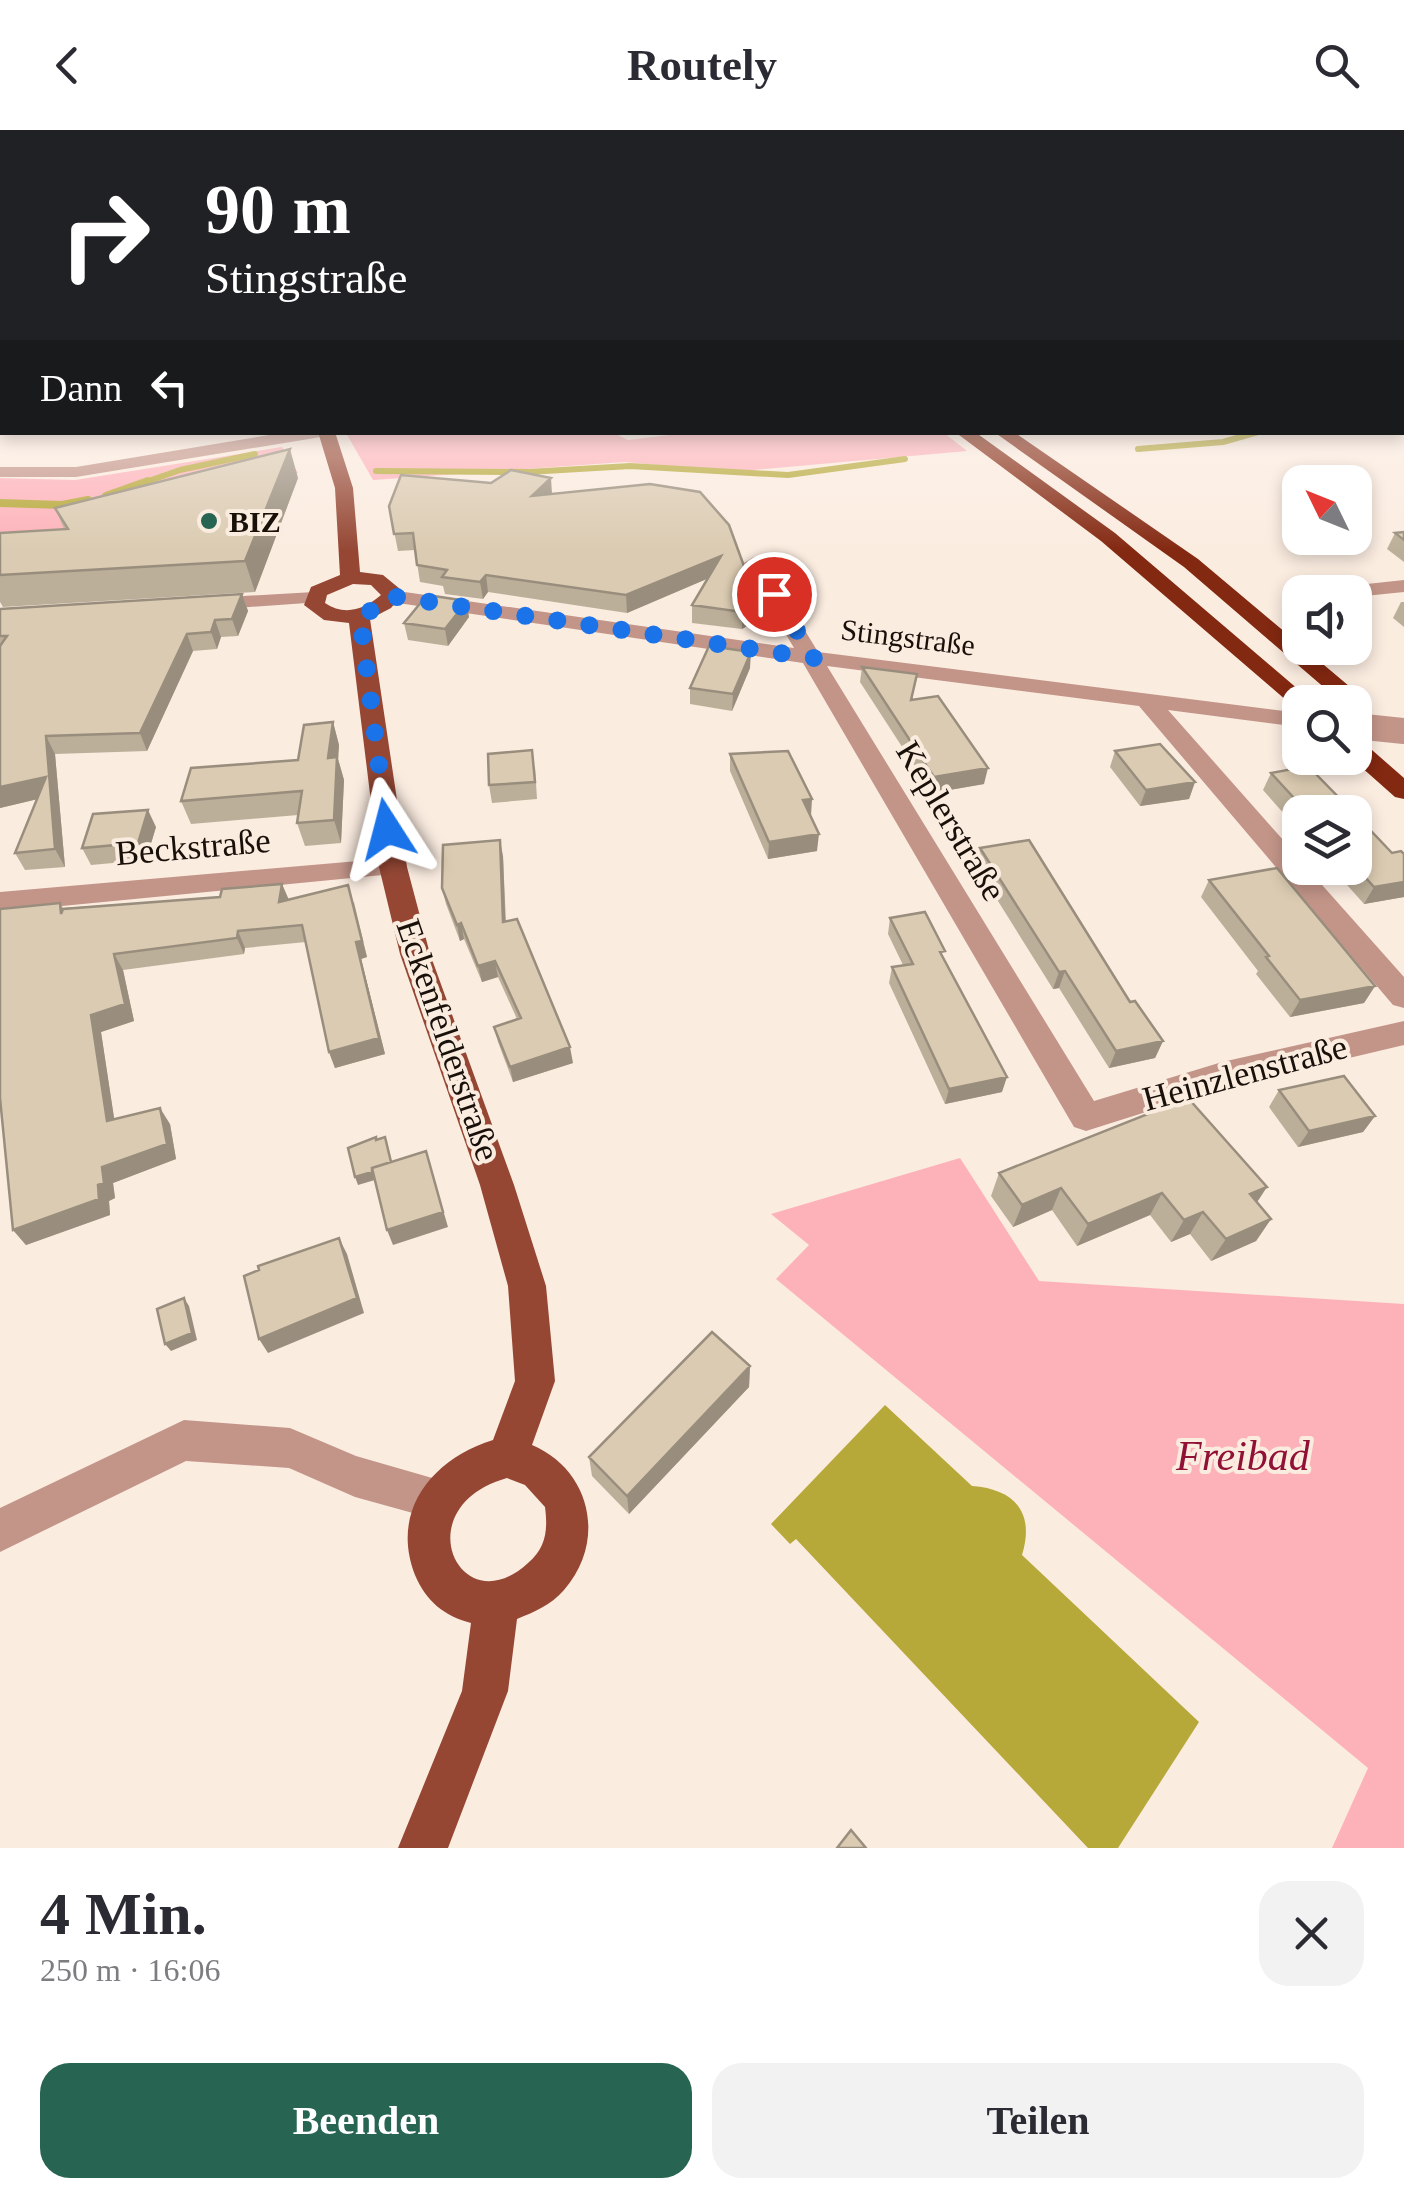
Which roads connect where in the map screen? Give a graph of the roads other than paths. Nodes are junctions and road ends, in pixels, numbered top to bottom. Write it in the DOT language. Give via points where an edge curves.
graph roads {
  1 [pos="306,435"];
  2 [pos="325,435"];
  3 [pos="967,435"];
  4 [pos="1007,435"];
  5 [pos="1046,438"];
  6 [pos="0,472"];
  7 [pos="1079,482"];
  8 [pos="754,563"];
  9 [pos="350,578"];
  10 [pos="1404,586"];
  11 [pos="1372,589"];
  12 [pos="390,596"];
  13 [pos="314,598"];
  14 [pos="195,605"];
  15 [pos="360,615"];
  16 [pos="814,658"];
  17 [pos="1333,685"];
  18 [pos="1282,698"];
  19 [pos="1148,702"];
  20 [pos="1282,713"];
  21 [pos="1372,718"];
  22 [pos="1372,728"];
  23 [pos="1404,731"];
  24 [pos="1404,746"];
  25 [pos="1372,763"];
  26 [pos="1404,792"];
  27 [pos="393,866"];
  28 [pos="0,902"];
  29 [pos="1404,997"];
  30 [pos="1404,1033"];
  31 [pos="1086,1117"];
  32 [pos="506,1457"];
  33 [pos="438,1499"];
  34 [pos="0,1531"];
  35 [pos="496,1605"];
  36 [pos="430,1835"];
  1 -- 6 [label="street" via="93,470"];
  2 -- 9 [label="main road" via="344,488"];
  3 -- 18 [label="highway" via="1108,536"];
  4 -- 7 [label="highway"];
  5 -- 7 [label="highway"];
  7 -- 17 [label="highway" via="1190,562"];
  8 -- 16 [label="street, Keplerstraße"];
  9 -- 12 [label="main road" via="376,580"];
  9 -- 13 [label="main road" via="326,585"];
  10 -- 11 [label="street"];
  12 -- 15 [label="main road"];
  12 -- 16 [label="street, Stingstraße"];
  13 -- 14 [label="street"];
  13 -- 15 [label="main road" via="330,615"];
  15 -- 27 [label="main road, Eckenfelderstraße"];
  16 -- 19 [label="street, Stingstraße"];
  16 -- 31 [label="street, Keplerstraße"];
  19 -- 20 [label="street, Stingstraße"];
  19 -- 29 [label="street"];
  21 -- 24 [label="highway"];
  22 -- 23 [label="street, bridge"];
  25 -- 26 [label="highway"];
  27 -- 28 [label="street, Beckstraße"];
  27 -- 32 [label="main road, Eckenfelderstraße" via="415,954 527,1286 535,1381"];
  30 -- 31 [label="street, Heinzlenstraße" via="1222,1075"];
  32 -- 33 [label="main road" via="456,1476"];
  32 -- 35 [label="main road" via="550,1475 568,1521 558,1560 541,1580"];
  33 -- 34 [label="street" via="355,1476 290,1448 184,1440"];
  33 -- 35 [label="main road" via="428,1529 429,1559 442,1585 467,1602"];
  35 -- 36 [label="main road" via="485,1691"];
}
